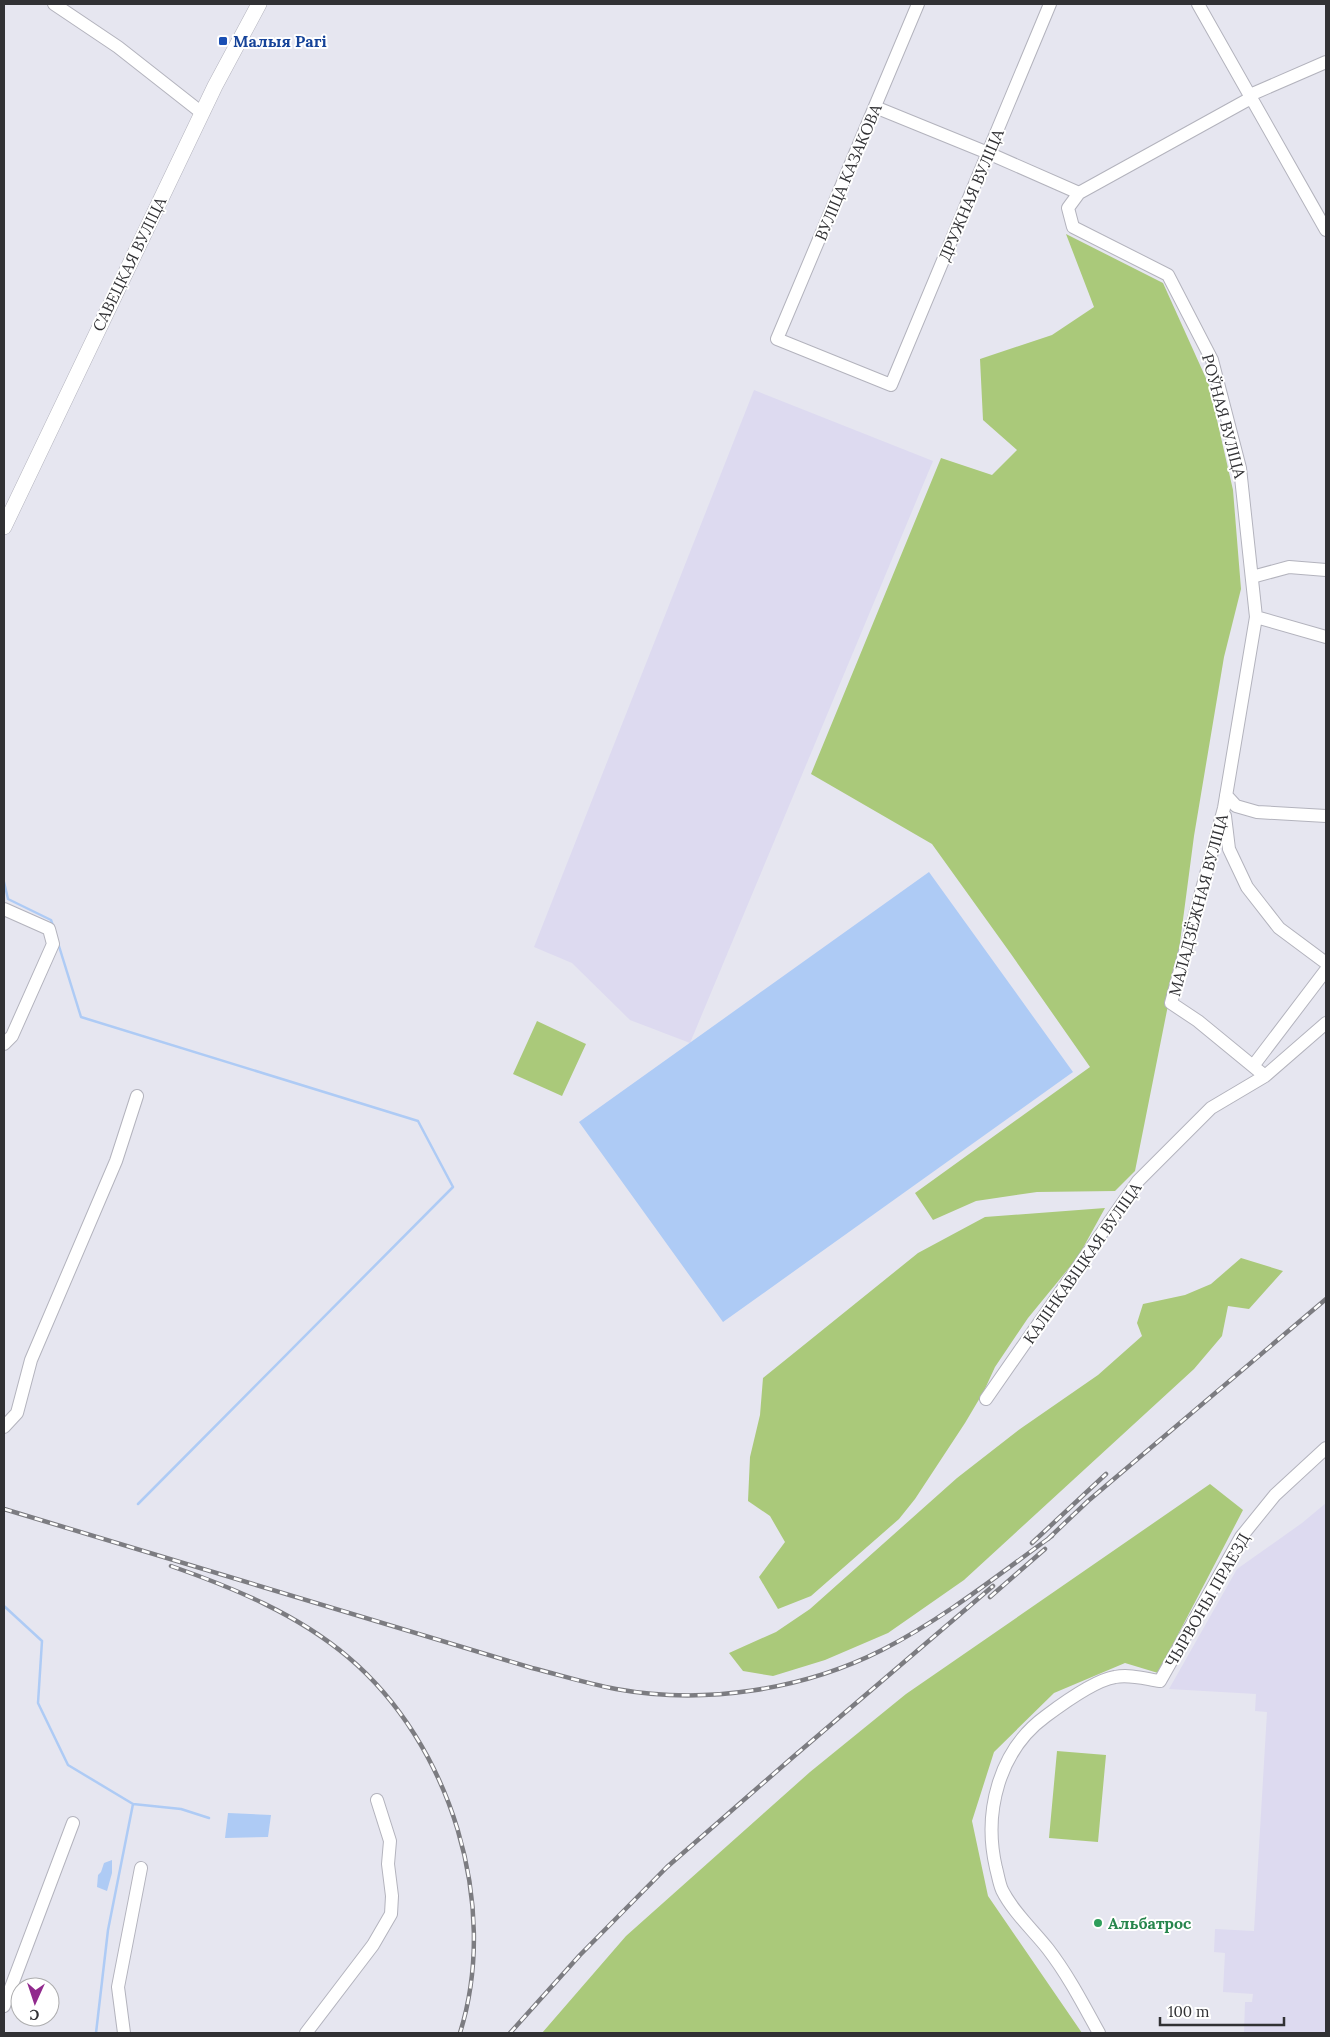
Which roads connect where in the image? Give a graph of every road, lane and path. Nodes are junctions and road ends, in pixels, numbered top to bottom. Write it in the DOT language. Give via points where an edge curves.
graph roads {
  1 [pos="54,4"];
  2 [pos="259,4"];
  3 [pos="918,4"];
  4 [pos="1050,4"];
  5 [pos="1198,4"];
  6 [pos="1326,62"];
  7 [pos="1250,97"];
  8 [pos="875,107"];
  9 [pos="202,113"];
  10 [pos="988,153"];
  11 [pos="1079,193"];
  12 [pos="1326,230"];
  13 [pos="891,385"];
  14 [pos="4,527"];
  15 [pos="1326,570"];
  16 [pos="1252,577"];
  17 [pos="1256,617"];
  18 [pos="1326,637"];
  19 [pos="1225,802"];
  20 [pos="1326,816"];
  21 [pos="4,909"];
  22 [pos="1326,963"];
  23 [pos="1326,970"];
  24 [pos="1326,1023"];
  25 [pos="4,1044"];
  26 [pos="1253,1066"];
  27 [pos="1265,1076"];
  28 [pos="137,1096"];
  29 [pos="986,1399"];
  30 [pos="4,1428"];
  31 [pos="1326,1448"];
  32 [pos="377,1800"];
  33 [pos="73,1822"];
  34 [pos="141,1868"];
  35 [pos="5,2001"];
  36 [pos="124,2033"];
  37 [pos="306,2033"];
  38 [pos="1099,2033"];
  1 -- 9 [label="street" via="118,47"];
  2 -- 9 [label="main road, САВЕЦКАЯ ВУЛІЦА"];
  3 -- 8 [label="street, ВУЛІЦА КАЗАКОВА"];
  4 -- 10 [label="street, ДРУЖНАЯ ВУЛІЦА"];
  5 -- 7 [label="street"];
  6 -- 7 [label="street"];
  7 -- 11 [label="street"];
  7 -- 12 [label="street"];
  8 -- 10 [label="street"];
  8 -- 13 [label="street, ВУЛІЦА КАЗАКОВА" via="777,339"];
  9 -- 14 [label="main road, САВЕЦКАЯ ВУЛІЦА"];
  10 -- 11 [label="street"];
  10 -- 13 [label="street, ДРУЖНАЯ ВУЛІЦА"];
  11 -- 16 [label="street, РОЎНАЯ ВУЛІЦА" via="1068,208 1072,227 1168,275 1212,360 1240,468"];
  15 -- 16 [label="street" via="1289,567"];
  16 -- 17 [label="street, МАЛАДЗЁЖНАЯ ВУЛІЦА"];
  17 -- 18 [label="street"];
  17 -- 19 [label="street, МАЛАДЗЁЖНАЯ ВУЛІЦА"];
  19 -- 20 [label="street" via="1257,812"];
  19 -- 22 [label="street" via="1228,849 1247,886 1279,928"];
  19 -- 26 [label="street, МАЛАДЗЁЖНАЯ ВУЛІЦА" via="1171,1003"];
  21 -- 25 [label="street" via="49,929 53,944 12,1036"];
  23 -- 26 [label="street"];
  24 -- 27 [label="street, КАЛІНКАВІЦКАЯ ВУЛІЦА"];
  26 -- 27 [label="street"];
  27 -- 29 [label="street, КАЛІНКАВІЦКАЯ ВУЛІЦА" via="1211,1108 1138,1181"];
  28 -- 30 [label="street" via="116,1161 31,1360 18,1413"];
  31 -- 38 [label="street, ЧЫРВОНЫ ПРАЕЗД" via="1275,1495 1242,1537 1160,1681 1113,1677 1062,1704 1034,1724 1009,1758 1001,1776 991,1830 1001,1889 1072,1984"];
  32 -- 37 [label="street" via="390,1841 391,1914 373,1946"];
  33 -- 35 [label="street"];
  34 -- 36 [label="street" via="118,1987"];
}
